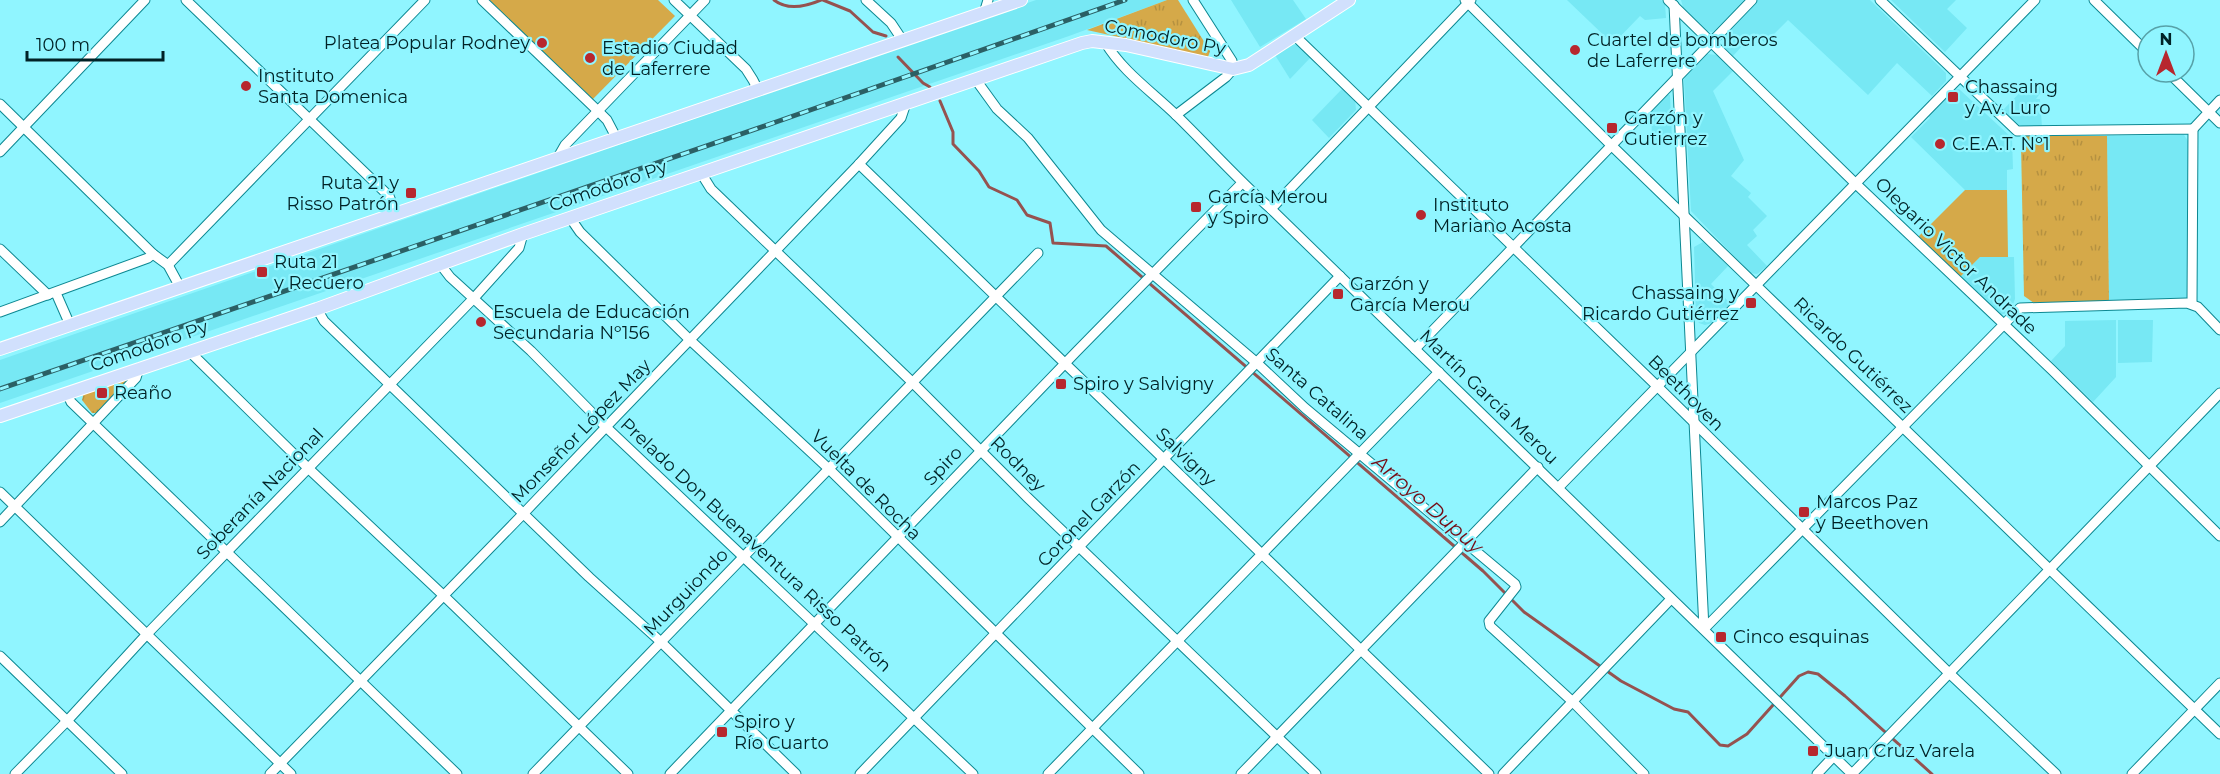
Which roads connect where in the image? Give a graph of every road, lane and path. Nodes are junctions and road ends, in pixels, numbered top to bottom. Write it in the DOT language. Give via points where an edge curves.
graph roads {
  1 [pos="145,0"];
  2 [pos="186,0"];
  3 [pos="425,0"];
  4 [pos="482,0"];
  5 [pos="674,0"];
  6 [pos="705,0"];
  7 [pos="866,0"];
  8 [pos="988,0"];
  9 [pos="1021,0"];
  10 [pos="1193,0"];
  11 [pos="1349,0"];
  12 [pos="1752,0"];
  13 [pos="1880,0"];
  14 [pos="2035,0"];
  15 [pos="2094,0"];
  16 [pos="1468,1"];
  17 [pos="1672,2"];
  18 [pos="984,13"];
  19 [pos="690,15"];
  20 [pos="1294,35"];
  21 [pos="903,41"];
  22 [pos="2136,41"];
  23 [pos="1105,42"];
  24 [pos="1711,43"];
  25 [pos="1233,69"];
  26 [pos="1676,77"];
  27 [pos="1959,78"];
  28 [pos="976,80"];
  29 [pos="2181,84"];
  30 [pos="758,90"];
  31 [pos="2220,100"];
  32 [pos="906,103"];
  33 [pos="0,104"];
  34 [pos="1368,106"];
  35 [pos="2209,111"];
  36 [pos="599,112"];
  37 [pos="1176,115"];
  38 [pos="311,119"];
  39 [pos="2220,123"];
  40 [pos="24,128"];
  41 [pos="2193,129"];
  42 [pos="617,139"];
  43 [pos="1611,145"];
  44 [pos="0,152"];
  45 [pos="557,159"];
  46 [pos="859,164"];
  47 [pos="701,173"];
  48 [pos="1242,183"];
  49 [pos="1855,183"];
  50 [pos="1271,208"];
  51 [pos="396,214"];
  52 [pos="1684,214"];
  53 [pos="571,219"];
  54 [pos="523,234"];
  55 [pos="1512,247"];
  56 [pos="0,249"];
  57 [pos="776,251"];
  58 [pos="1038,253"];
  59 [pos="153,254"];
  60 [pos="440,264"];
  61 [pos="168,265"];
  62 [pos="1151,276"];
  63 [pos="1340,276"];
  64 [pos="1756,285"];
  65 [pos="180,287"];
  66 [pos="52,294"];
  67 [pos="996,296"];
  68 [pos="474,298"];
  69 [pos="2192,304"];
  70 [pos="317,309"];
  71 [pos="0,312"];
  72 [pos="2004,324"];
  73 [pos="70,325"];
  74 [pos="2220,330"];
  75 [pos="691,340"];
  76 [pos="0,349"];
  77 [pos="1415,349"];
  78 [pos="189,351"];
  79 [pos="1691,354"];
  80 [pos="1065,364"];
  81 [pos="1256,364"];
  82 [pos="139,368"];
  83 [pos="1439,372"];
  84 [pos="912,382"];
  85 [pos="390,385"];
  86 [pos="1659,388"];
  87 [pos="67,393"];
  88 [pos="2220,393"];
  89 [pos="0,416"];
  90 [pos="94,422"];
  91 [pos="1695,425"];
  92 [pos="606,427"];
  93 [pos="1904,427"];
  94 [pos="982,450"];
  95 [pos="1359,454"];
  96 [pos="1165,459"];
  97 [pos="2148,466"];
  98 [pos="1538,467"];
  99 [pos="308,468"];
  100 [pos="829,470"];
  101 [pos="1559,487"];
  102 [pos="0,492"];
  103 [pos="15,507"];
  104 [pos="524,513"];
  105 [pos="0,522"];
  106 [pos="1803,530"];
  107 [pos="2220,536"];
  108 [pos="897,538"];
  109 [pos="1462,543"];
  110 [pos="1081,547"];
  111 [pos="228,552"];
  112 [pos="1261,555"];
  113 [pos="743,557"];
  114 [pos="2050,569"];
  115 [pos="443,595"];
  116 [pos="1671,598"];
  117 [pos="814,624"];
  118 [pos="1704,629"];
  119 [pos="147,634"];
  120 [pos="996,634"];
  121 [pos="1177,640"];
  122 [pos="661,642"];
  123 [pos="1362,649"];
  124 [pos="0,656"];
  125 [pos="1948,672"];
  126 [pos="361,681"];
  127 [pos="2220,683"];
  128 [pos="1573,702"];
  129 [pos="2195,709"];
  130 [pos="730,710"];
  131 [pos="915,717"];
  132 [pos="67,721"];
  133 [pos="578,727"];
  134 [pos="1091,728"];
  135 [pos="2220,734"];
  136 [pos="1277,737"];
  137 [pos="1833,757"];
  138 [pos="280,763"];
  139 [pos="15,774"];
  140 [pos="122,774"];
  141 [pos="270,774"];
  142 [pos="291,774"];
  143 [pos="457,774"];
  144 [pos="533,774"];
  145 [pos="628,774"];
  146 [pos="670,774"];
  147 [pos="795,774"];
  148 [pos="860,774"];
  149 [pos="973,774"];
  150 [pos="1048,774"];
  151 [pos="1139,774"];
  152 [pos="1241,774"];
  153 [pos="1316,774"];
  154 [pos="1488,774"];
  155 [pos="1503,774"];
  156 [pos="1644,774"];
  157 [pos="1817,774"];
  158 [pos="1852,774"];
  159 [pos="2056,774"];
  160 [pos="2132,774"];
  1 -- 40 [label="street"];
  2 -- 38 [label="street"];
  3 -- 38 [label="street"];
  4 -- 36 [label="street"];
  5 -- 19 [label="street"];
  6 -- 19 [label="street"];
  7 -- 21 [label="street" via="891,23"];
  8 -- 18 [label="street"];
  9 -- 18 [label="main road"];
  10 -- 25 [label="street" via="1232,61"];
  11 -- 20 [label="main road, Comodoro Py"];
  12 -- 24 [label="street"];
  13 -- 27 [label="street"];
  14 -- 27 [label="street"];
  15 -- 22 [label="street"];
  16 -- 34 [label="street"];
  16 -- 43 [label="street, Ricardo Gutiérrez"];
  17 -- 24 [label="street, Olegario Victor Andrade"];
  17 -- 26 [label="street"];
  18 -- 21 [label="main road"];
  19 -- 30 [label="street" via="746,69"];
  19 -- 36 [label="street"];
  20 -- 25 [label="main road, Comodoro Py" via="1249,65"];
  20 -- 34 [label="street, Beethoven"];
  21 -- 30 [label="main road"];
  23 -- 25 [label="main road, Comodoro Py"];
  23 -- 28 [label="main road, Comodoro Py" via="1082,43"];
  23 -- 37 [label="street, Martín García Merou" via="1114,58"];
  24 -- 26 [label="street"];
  24 -- 49 [label="street, Olegario Victor Andrade"];
  25 -- 37 [label="street, Comodoro Py"];
  26 -- 43 [label="street"];
  26 -- 52 [label="street"];
  27 -- 41 [label="street" via="2017,131"];
  27 -- 49 [label="street"];
  28 -- 32 [label="main road, Comodoro Py"];
  28 -- 62 [label="street, Santa Catalina" via="997,109 1062,179 1095,225"];
  29 -- 35 [label="street"];
  30 -- 42 [label="main road"];
  31 -- 35 [label="street"];
  32 -- 46 [label="street, Monseñor López May" via="901,118"];
  32 -- 47 [label="main road, Comodoro Py"];
  33 -- 40 [label="street"];
  34 -- 50 [label="street"];
  34 -- 55 [label="street, Beethoven"];
  35 -- 39 [label="street"];
  35 -- 41 [label="street"];
  36 -- 42 [label="street"];
  36 -- 45 [label="street" via="565,145"];
  37 -- 48 [label="street, Martín García Merou"];
  38 -- 51 [label="street" via="389,196"];
  38 -- 61 [label="street"];
  40 -- 44 [label="street"];
  40 -- 59 [label="street"];
  41 -- 69 [label="street"];
  42 -- 45 [label="main road"];
  43 -- 52 [label="street, Ricardo Gutiérrez"];
  43 -- 55 [label="street"];
  45 -- 51 [label="main road"];
  46 -- 57 [label="street, Monseñor López May"];
  46 -- 67 [label="street, Salvigny"];
  47 -- 53 [label="main road, Comodoro Py"];
  47 -- 57 [label="street, Rodney" via="706,183"];
  48 -- 50 [label="street, Martín García Merou"];
  48 -- 62 [label="street, Spiro"];
  49 -- 64 [label="street"];
  49 -- 72 [label="street, Olegario Victor Andrade"];
  50 -- 63 [label="street, Martín García Merou"];
  51 -- 65 [label="main road"];
  52 -- 64 [label="street, Ricardo Gutiérrez"];
  52 -- 79 [label="street"];
  53 -- 54 [label="main road, Comodoro Py"];
  53 -- 75 [label="street, Vuelta de Rocha"];
  54 -- 60 [label="main road, Comodoro Py"];
  54 -- 68 [label="street, Soberanía Nacional" via="519,248"];
  55 -- 77 [label="street"];
  55 -- 86 [label="street, Beethoven"];
  56 -- 66 [label="street"];
  57 -- 75 [label="street, Monseñor López May"];
  57 -- 84 [label="street, Rodney"];
  58 -- 67 [label="street, Murguiondo"];
  59 -- 61 [label="street"];
  59 -- 66 [label="street"];
  60 -- 68 [label="street, Prelado Don Buenaventura Risso Patrón"];
  60 -- 70 [label="main road, Comodoro Py"];
  61 -- 65 [label="street"];
  62 -- 80 [label="street, Spiro"];
  62 -- 81 [label="street, Santa Catalina"];
  63 -- 77 [label="street, Martín García Merou"];
  63 -- 81 [label="street, Coronel Garzón"];
  64 -- 79 [label="street"];
  64 -- 93 [label="street, Ricardo Gutiérrez"];
  65 -- 73 [label="main road"];
  66 -- 71 [label="street"];
  66 -- 73 [label="street"];
  67 -- 80 [label="street, Salvigny"];
  67 -- 84 [label="street, Murguiondo"];
  68 -- 85 [label="street, Soberanía Nacional"];
  68 -- 92 [label="street, Prelado Don Buenaventura Risso Patrón"];
  69 -- 72 [label="street" via="2020,308"];
  69 -- 74 [label="street"];
  70 -- 78 [label="main road, Comodoro Py"];
  70 -- 85 [label="street" via="324,321"];
  72 -- 93 [label="street"];
  72 -- 97 [label="street, Olegario Victor Andrade"];
  73 -- 76 [label="main road"];
  75 -- 92 [label="street, Monseñor López May"];
  75 -- 100 [label="street, Vuelta de Rocha"];
  77 -- 83 [label="street, Martín García Merou"];
  78 -- 82 [label="main road, Comodoro Py"];
  78 -- 99 [label="street"];
  79 -- 86 [label="street"];
  79 -- 91 [label="street"];
  80 -- 94 [label="street, Spiro"];
  80 -- 96 [label="street, Salvigny"];
  81 -- 95 [label="street, Santa Catalina"];
  81 -- 96 [label="street, Coronel Garzón"];
  82 -- 87 [label="main road, Comodoro Py"];
  82 -- 90 [label="street" via="136,378"];
  83 -- 95 [label="street"];
  83 -- 98 [label="street, Martín García Merou"];
  84 -- 94 [label="street, Rodney"];
  84 -- 100 [label="street, Murguiondo"];
  85 -- 99 [label="street, Soberanía Nacional"];
  85 -- 104 [label="street"];
  86 -- 91 [label="street, Beethoven"];
  86 -- 101 [label="street"];
  87 -- 89 [label="main road, Comodoro Py"];
  87 -- 90 [label="street" via="71,402"];
  88 -- 97 [label="street"];
  90 -- 103 [label="street"];
  90 -- 111 [label="street"];
  91 -- 106 [label="street, Beethoven"];
  91 -- 118 [label="street"];
  92 -- 104 [label="street, Monseñor López May"];
  92 -- 113 [label="street, Prelado Don Buenaventura Risso Patrón"];
  93 -- 106 [label="street"];
  93 -- 114 [label="street, Ricardo Gutiérrez"];
  94 -- 108 [label="street, Spiro"];
  94 -- 110 [label="street, Rodney"];
  95 -- 109 [label="street, Santa Catalina"];
  95 -- 112 [label="street"];
  96 -- 110 [label="street, Coronel Garzón"];
  96 -- 112 [label="street, Salvigny"];
  97 -- 107 [label="street, Olegario Victor Andrade"];
  97 -- 114 [label="street"];
  98 -- 101 [label="street, Martín García Merou"];
  98 -- 109 [label="street"];
  99 -- 111 [label="street, Soberanía Nacional"];
  99 -- 115 [label="street"];
  100 -- 108 [label="street, Vuelta de Rocha"];
  100 -- 113 [label="street, Murguiondo"];
  101 -- 116 [label="street, Martín García Merou"];
  102 -- 103 [label="street"];
  103 -- 105 [label="street"];
  103 -- 119 [label="street"];
  104 -- 115 [label="street, Monseñor López May"];
  104 -- 122 [label="street"];
  106 -- 118 [label="street"];
  106 -- 125 [label="street, Beethoven"];
  108 -- 117 [label="street, Spiro"];
  108 -- 120 [label="street, Vuelta de Rocha"];
  109 -- 123 [label="street"];
  109 -- 128 [label="street, Santa Catalina" via="1515,584 1489,621 1490,626"];
  110 -- 120 [label="street, Coronel Garzón"];
  110 -- 121 [label="street, Rodney"];
  111 -- 119 [label="street, Soberanía Nacional"];
  111 -- 126 [label="street"];
  112 -- 121 [label="street"];
  112 -- 123 [label="street, Salvigny"];
  113 -- 117 [label="street, Prelado Don Buenaventura Risso Patrón"];
  113 -- 122 [label="street, Murguiondo"];
  114 -- 125 [label="street"];
  114 -- 129 [label="street, Ricardo Gutiérrez"];
  115 -- 126 [label="street, Monseñor López May"];
  115 -- 133 [label="street"];
  116 -- 118 [label="street, Martín García Merou"];
  116 -- 128 [label="street"];
  117 -- 130 [label="street, Spiro"];
  117 -- 131 [label="street, Prelado Don Buenaventura Risso Patrón"];
  118 -- 137 [label="street, Martín García Merou"];
  119 -- 132 [label="street, Soberanía Nacional"];
  119 -- 138 [label="street"];
  120 -- 131 [label="street, Coronel Garzón"];
  120 -- 134 [label="street, Vuelta de Rocha"];
  121 -- 134 [label="street"];
  121 -- 136 [label="street, Rodney"];
  122 -- 130 [label="street"];
  122 -- 133 [label="street, Murguiondo"];
  123 -- 136 [label="street"];
  123 -- 154 [label="street, Salvigny"];
  124 -- 132 [label="street"];
  125 -- 158 [label="street"];
  125 -- 159 [label="street, Beethoven"];
  126 -- 138 [label="street, Monseñor López May"];
  126 -- 143 [label="street"];
  127 -- 129 [label="street"];
  128 -- 155 [label="street"];
  128 -- 156 [label="street, Santa Catalina"];
  129 -- 135 [label="street, Ricardo Gutiérrez"];
  129 -- 160 [label="street"];
  130 -- 146 [label="street, Spiro"];
  130 -- 147 [label="street"];
  131 -- 148 [label="street, Coronel Garzón"];
  131 -- 149 [label="street, Prelado Don Buenaventura Risso Patrón"];
  132 -- 139 [label="street, Soberanía Nacional"];
  132 -- 140 [label="street"];
  133 -- 144 [label="street, Murguiondo"];
  133 -- 145 [label="street"];
  134 -- 150 [label="street"];
  134 -- 151 [label="street, Vuelta de Rocha"];
  136 -- 152 [label="street"];
  136 -- 153 [label="street, Rodney"];
  137 -- 157 [label="street"];
  137 -- 158 [label="street, Martín García Merou"];
  138 -- 141 [label="street, Monseñor López May"];
  138 -- 142 [label="street"];
}
